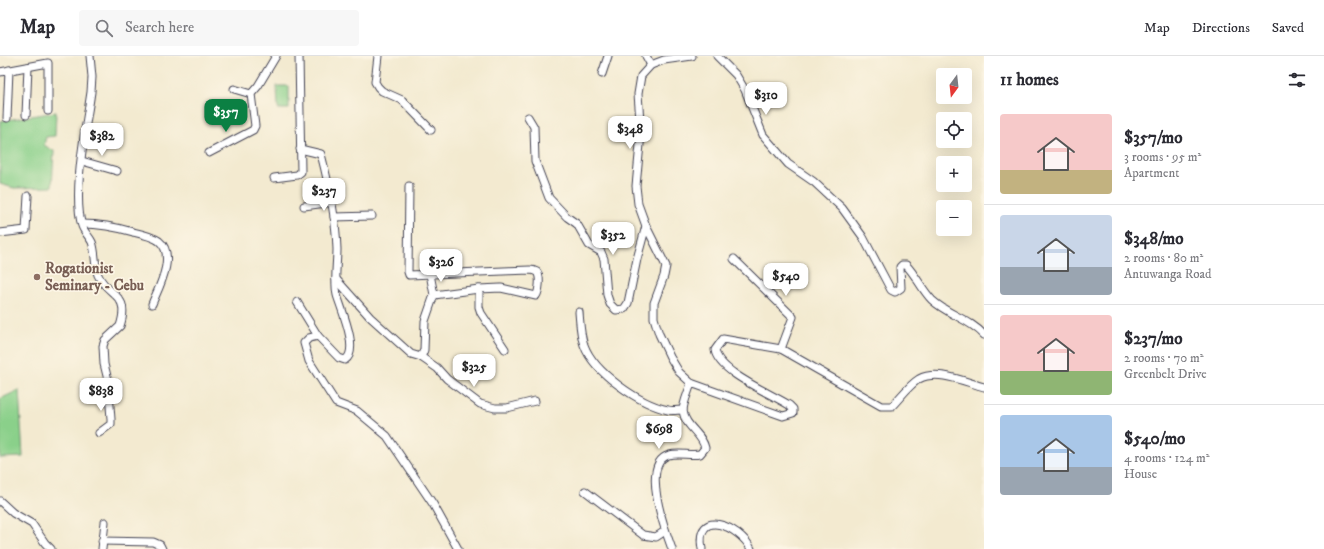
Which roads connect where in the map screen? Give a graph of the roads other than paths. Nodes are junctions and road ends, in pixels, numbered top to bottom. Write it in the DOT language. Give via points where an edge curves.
graph roads {
  1 [pos="90,56"];
  2 [pos="276,56"];
  3 [pos="299,56"];
  4 [pos="378,56"];
  5 [pos="608,56"];
  6 [pos="646,56"];
  7 [pos="692,56"];
  8 [pos="717,56"];
  9 [pos="651,66"];
  10 [pos="28,67"];
  11 [pos="9,70"];
  12 [pos="0,72"];
  13 [pos="602,74"];
  14 [pos="234,89"];
  15 [pos="251,94"];
  16 [pos="48,110"];
  17 [pos="26,115"];
  18 [pos="528,117"];
  19 [pos="7,118"];
  20 [pos="431,130"];
  21 [pos="300,149"];
  22 [pos="210,153"];
  23 [pos="82,161"];
  24 [pos="117,171"];
  25 [pos="274,178"];
  26 [pos="409,186"];
  27 [pos="28,196"];
  28 [pos="333,202"];
  29 [pos="304,206"];
  30 [pos="334,216"];
  31 [pos="372,216"];
  32 [pos="82,224"];
  33 [pos="646,226"];
  34 [pos="0,233"];
  35 [pos="734,259"];
  36 [pos="430,274"];
  37 [pos="336,279"];
  38 [pos="479,289"];
  39 [pos="434,295"];
  40 [pos="297,302"];
  41 [pos="152,304"];
  42 [pos="579,312"];
  43 [pos="984,334"];
  44 [pos="318,336"];
  45 [pos="505,349"];
  46 [pos="781,349"];
  47 [pos="421,357"];
  48 [pos="691,383"];
  49 [pos="984,387"];
  50 [pos="535,402"];
  51 [pos="683,410"];
  52 [pos="99,433"];
  53 [pos="585,491"];
  54 [pos="0,501"];
  55 [pos="105,522"];
  56 [pos="665,531"];
  57 [pos="102,540"];
  58 [pos="51,549"];
  59 [pos="102,549"];
  60 [pos="162,549"];
  61 [pos="458,549"];
  62 [pos="672,549"];
  63 [pos="702,549"];
  64 [pos="751,549"];
  1 -- 23 [label="street" via="91,92"];
  2 -- 15 [label="street"];
  3 -- 21 [label="street"];
  4 -- 20 [label="street" via="375,82 378,88 402,100"];
  5 -- 13 [label="street"];
  6 -- 9 [label="street"];
  7 -- 9 [label="street" via="664,60"];
  8 -- 43 [label="street" via="736,75 745,90 763,135 788,164 814,182 842,208 863,237 891,290 895,292 901,288 900,267 906,265 931,299"];
  9 -- 33 [label="street" via="641,76 638,94 641,134 636,186 638,204"];
  10 -- 11 [label="street"];
  10 -- 16 [label="street" via="48,63"];
  10 -- 17 [label="street"];
  11 -- 12 [label="street"];
  11 -- 19 [label="street"];
  14 -- 15 [label="street"];
  15 -- 22 [label="street" via="255,126 253,130"];
  18 -- 33 [label="street" via="534,127 535,161 549,198 577,224 589,245 601,252 604,259 607,295 610,304 616,310 624,309 628,303"];
  21 -- 25 [label="street" via="300,174"];
  21 -- 28 [label="street" via="321,154"];
  23 -- 24 [label="street"];
  23 -- 32 [label="street" via="78,191"];
  26 -- 36 [label="street" via="408,272 413,276"];
  27 -- 34 [label="street" via="26,230"];
  28 -- 29 [label="street"];
  28 -- 30 [label="street"];
  30 -- 31 [label="street"];
  30 -- 37 [label="street"];
  32 -- 41 [label="street" via="110,226 154,238 163,245 165,273"];
  32 -- 52 [label="street" via="92,241 101,280 121,300 123,308 120,326 105,340 103,346 111,424"];
  33 -- 48 [label="street" via="666,266 654,303 654,318 670,357 679,372"];
  35 -- 46 [label="street" via="793,317"];
  36 -- 38 [label="street" via="530,270 538,275 536,296 501,288"];
  36 -- 39 [label="street"];
  37 -- 44 [label="street" via="337,293 351,343 350,357 345,360 339,358"];
  37 -- 47 [label="street" via="370,317 411,354"];
  38 -- 39 [label="street"];
  38 -- 45 [label="street" via="481,313"];
  39 -- 47 [label="street" via="425,321 424,350"];
  40 -- 44 [label="street"];
  42 -- 51 [label="street" via="584,346 598,367 638,399 669,411"];
  44 -- 61 [label="street" via="309,338 304,343 305,348 309,361 336,403 357,411 387,436 433,504"];
  46 -- 48 [label="street" via="723,339 715,350 718,359 727,368 789,405 793,414 788,416"];
  46 -- 49 [label="street" via="881,406 892,406 919,380 928,377 945,376"];
  47 -- 50 [label="street" via="480,404 507,408"];
  48 -- 51 [label="street"];
  51 -- 56 [label="street" via="688,424 703,441 705,448 700,454 692,456 670,454 661,459 656,466 658,504"];
  53 -- 56 [label="street" via="643,535 656,537"];
  54 -- 58 [label="street" via="13,513 32,524"];
  55 -- 57 [label="street"];
  56 -- 62 [label="street"];
  57 -- 59 [label="street"];
  57 -- 60 [label="street" via="153,542"];
  63 -- 64 [label="street" via="701,536 704,529 708,525 720,524 740,534"];
}
